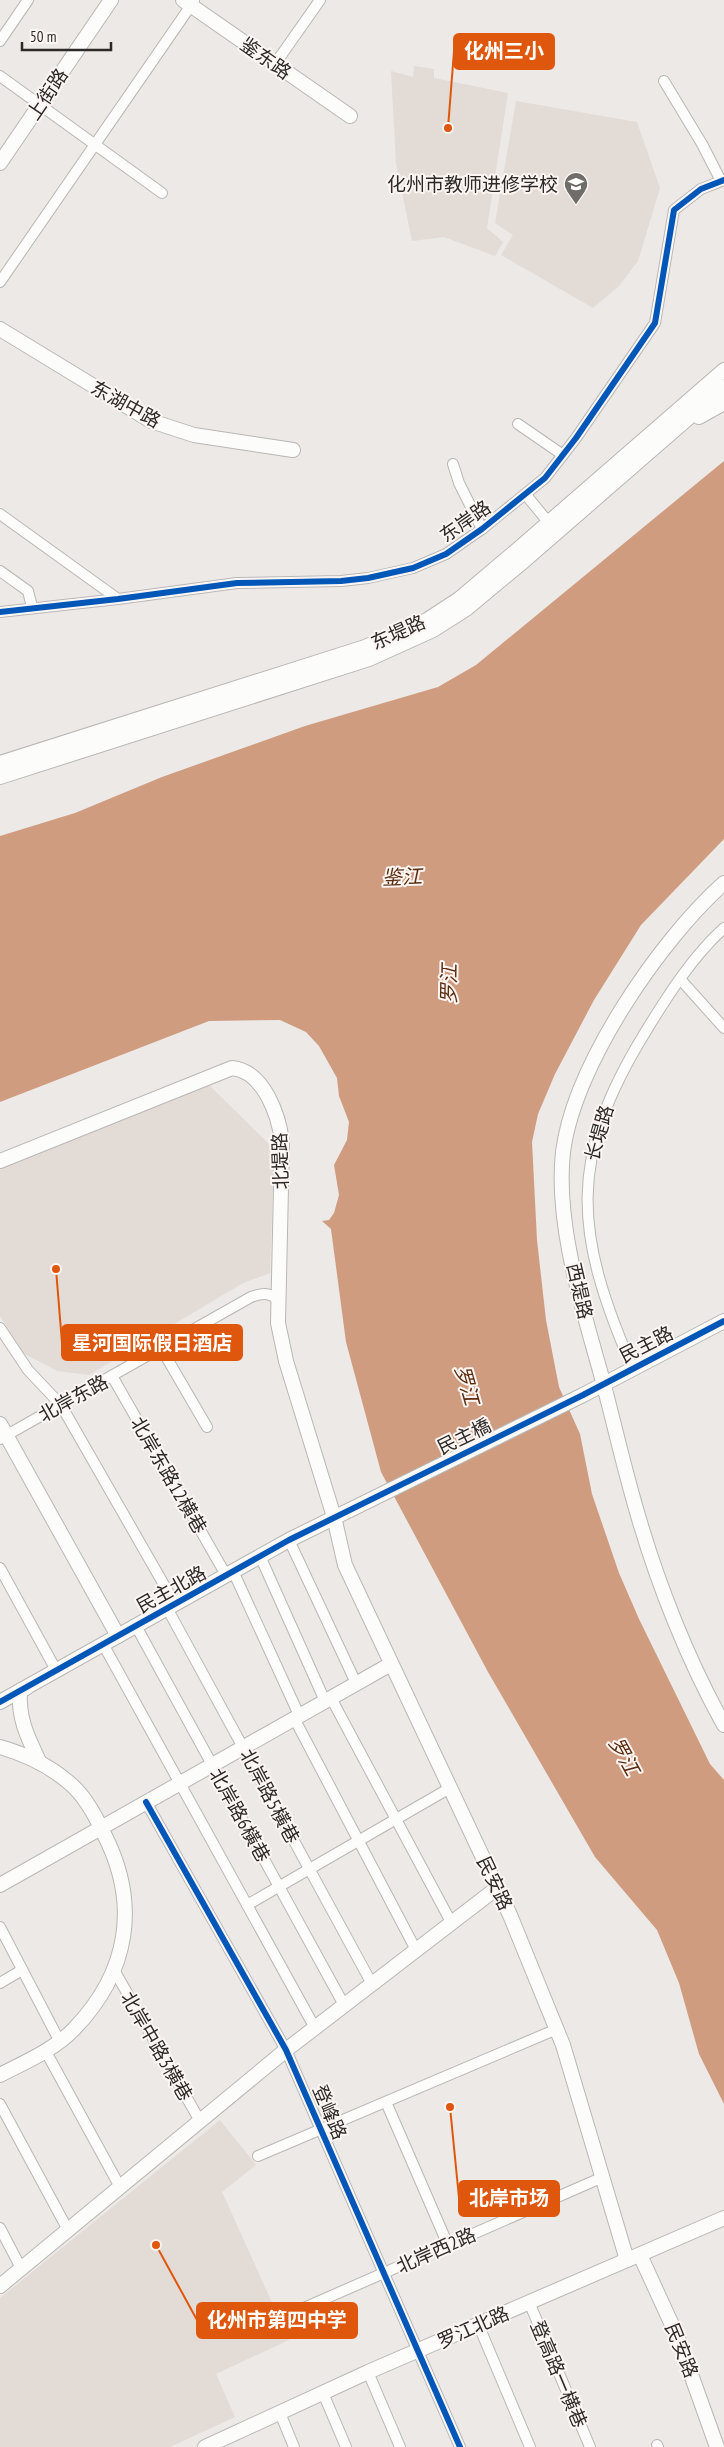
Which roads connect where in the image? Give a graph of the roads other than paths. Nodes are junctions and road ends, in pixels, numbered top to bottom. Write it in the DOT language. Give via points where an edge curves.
graph roads {
  1 [pos="28,0"];
  2 [pos="111,0"];
  3 [pos="319,0"];
  4 [pos="189,2"];
  5 [pos="0,40"];
  6 [pos="275,64"];
  7 [pos="0,76"];
  8 [pos="664,81"];
  9 [pos="40,104"];
  10 [pos="350,116"];
  11 [pos="95,144"];
  12 [pos="0,163"];
  13 [pos="723,180"];
  14 [pos="162,193"];
  15 [pos="0,282"];
  16 [pos="0,329"];
  17 [pos="724,370"];
  18 [pos="724,386"];
  19 [pos="724,402"];
  20 [pos="518,424"];
  21 [pos="668,436"];
  22 [pos="293,450"];
  23 [pos="563,455"];
  24 [pos="453,464"];
  25 [pos="526,494"];
  26 [pos="0,514"];
  27 [pos="548,523"];
  28 [pos="482,529"];
  29 [pos="0,571"];
  30 [pos="118,599"];
  31 [pos="32,607"];
  32 [pos="0,612"];
  33 [pos="0,763"];
  34 [pos="0,776"];
  35 [pos="724,883"];
  36 [pos="724,928"];
  37 [pos="681,980"];
  38 [pos="724,1028"];
  39 [pos="0,1161"];
  40 [pos="280,1277"];
  41 [pos="262,1293"];
  42 [pos="278,1300"];
  43 [pos="724,1321"];
  44 [pos="0,1328"];
  45 [pos="162,1348"];
  46 [pos="632,1367"];
  47 [pos="112,1376"];
  48 [pos="603,1384"];
  49 [pos="583,1394"];
  50 [pos="61,1405"];
  51 [pos="207,1427"];
  52 [pos="2,1433"];
  53 [pos="358,1505"];
  54 [pos="334,1517"];
  55 [pos="289,1540"];
  56 [pos="260,1556"];
  57 [pos="0,1568"];
  58 [pos="230,1573"];
  59 [pos="171,1606"];
  60 [pos="136,1626"];
  61 [pos="118,1636"];
  62 [pos="103,1644"];
  63 [pos="391,1664"];
  64 [pos="56,1670"];
  65 [pos="37,1681"];
  66 [pos="356,1683"];
  67 [pos="328,1699"];
  68 [pos="0,1702"];
  69 [pos="297,1717"];
  70 [pos="724,1725"];
  71 [pos="0,1747"];
  72 [pos="244,1747"];
  73 [pos="40,1763"];
  74 [pos="212,1764"];
  75 [pos="180,1783"];
  76 [pos="450,1788"];
  77 [pos="146,1802"];
  78 [pos="396,1820"];
  79 [pos="101,1828"];
  80 [pos="359,1841"];
  81 [pos="310,1869"];
  82 [pos="0,1885"];
  83 [pos="279,1887"];
  84 [pos="496,1888"];
  85 [pos="247,1905"];
  86 [pos="451,1922"];
  87 [pos="0,1927"];
  88 [pos="416,1950"];
  89 [pos="22,1970"];
  90 [pos="114,1970"];
  91 [pos="0,1983"];
  92 [pos="372,1984"];
  93 [pos="344,2006"];
  94 [pos="315,2028"];
  95 [pos="557,2029"];
  96 [pos="60,2042"];
  97 [pos="45,2050"];
  98 [pos="286,2050"];
  99 [pos="0,2075"];
  100 [pos="386,2102"];
  101 [pos="0,2104"];
  102 [pos="200,2121"];
  103 [pos="321,2129"];
  104 [pos="258,2156"];
  105 [pos="602,2177"];
  106 [pos="120,2187"];
  107 [pos="724,2218"];
  108 [pos="0,2228"];
  109 [pos="68,2230"];
  110 [pos="448,2245"];
  111 [pos="633,2258"];
  112 [pos="21,2268"];
  113 [pos="383,2273"];
  114 [pos="0,2286"];
  115 [pos="529,2302"];
  116 [pos="297,2311"];
  117 [pos="478,2324"];
  118 [pos="418,2351"];
  119 [pos="368,2372"];
  120 [pos="323,2393"];
  121 [pos="280,2413"];
  122 [pos="205,2447"];
  123 [pos="294,2447"];
  124 [pos="346,2447"];
  125 [pos="400,2447"];
  126 [pos="460,2447"];
  127 [pos="530,2447"];
  128 [pos="590,2447"];
  129 [pos="716,2447"];
  1 -- 5 [label="street"];
  2 -- 9 [label="main road, 上街路"];
  3 -- 6 [label="street"];
  4 -- 6 [label="main road, 鉴东路"];
  4 -- 11 [label="street"];
  6 -- 10 [label="main road, 鉴东路"];
  7 -- 9 [label="street"];
  8 -- 13 [label="street"];
  9 -- 11 [label="street"];
  9 -- 12 [label="main road, 上街路"];
  11 -- 14 [label="street"];
  11 -- 15 [label="street"];
  13 -- 23 [label="street, 东岸路" via="701,189 674,210 655,324"];
  16 -- 22 [label="main road, 东湖中路" via="151,421 194,435"];
  17 -- 27 [label="main road, 东堤路"];
  18 -- 21 [label="main road, 东堤路"];
  19 -- 21 [label="main road"];
  20 -- 23 [label="street"];
  21 -- 34 [label="main road, 东堤路" via="466,609 421,637 369,658"];
  23 -- 25 [label="street, 东岸路" via="545,478"];
  24 -- 28 [label="street"];
  25 -- 27 [label="street"];
  25 -- 28 [label="street, 东岸路"];
  26 -- 30 [label="street"];
  27 -- 33 [label="main road, 东堤路" via="459,599 427,620 394,635 356,650"];
  28 -- 30 [label="street, 东岸路" via="446,554 397,572 341,581 237,583"];
  29 -- 31 [label="street" via="28,591"];
  30 -- 31 [label="street, 东岸路"];
  31 -- 32 [label="street, 东岸路"];
  35 -- 48 [label="main road, 西堤路" via="678,932 617,1018 586,1075 566,1136 562,1172 565,1219 584,1314"];
  36 -- 37 [label="street, 长堤路"];
  37 -- 38 [label="street"];
  37 -- 46 [label="street, 长堤路" via="618,1078 594,1142 587,1179 588,1224 594,1253 617,1330"];
  39 -- 40 [label="main road, 北堤路" via="218,1072 238,1068 256,1082 270,1100 280,1127"];
  40 -- 41 [label="street, 北岸东路"];
  40 -- 42 [label="main road, 北堤路"];
  41 -- 42 [label="street"];
  41 -- 45 [label="street, 北岸东路"];
  42 -- 54 [label="main road, 北堤路" via="278,1323 286,1361"];
  43 -- 46 [label="main road, 民主路"];
  44 -- 50 [label="street, 北岸路5橫巷" via="28,1370"];
  45 -- 47 [label="street, 北岸东路"];
  45 -- 51 [label="street"];
  46 -- 48 [label="main road, 民主路"];
  47 -- 50 [label="street, 北岸东路"];
  47 -- 58 [label="street, 北岸东路12横巷"];
  48 -- 49 [label="main road, 民主路"];
  48 -- 70 [label="main road, 西堤路" via="649,1552 703,1684"];
  49 -- 53 [label="main road, 民主橋"];
  50 -- 52 [label="street, 北岸东路"];
  50 -- 59 [label="street, 北岸路5橫巷"];
  52 -- 61 [label="main road"];
  53 -- 54 [label="main road, 民主北路"];
  54 -- 55 [label="main road, 民主北路"];
  54 -- 63 [label="main road, 民安路" via="345,1565"];
  55 -- 56 [label="main road, 民主北路"];
  55 -- 66 [label="street"];
  56 -- 58 [label="main road, 民主北路"];
  56 -- 67 [label="street"];
  57 -- 64 [label="street"];
  58 -- 59 [label="main road, 民主北路"];
  58 -- 69 [label="street, 北岸东路12横巷"];
  59 -- 60 [label="main road, 民主北路"];
  59 -- 72 [label="street, 北岸路5橫巷"];
  60 -- 61 [label="main road, 民主北路"];
  60 -- 74 [label="street, 北岸路6橫巷"];
  61 -- 62 [label="main road, 民主北路"];
  62 -- 64 [label="main road, 民主北路"];
  62 -- 75 [label="street"];
  63 -- 66 [label="main road"];
  63 -- 76 [label="main road, 民安路"];
  64 -- 65 [label="main road, 民主北路"];
  65 -- 68 [label="main road, 民主北路"];
  65 -- 73 [label="main road" via="20,1692 19,1708 23,1727"];
  66 -- 67 [label="main road"];
  67 -- 69 [label="main road"];
  67 -- 78 [label="street"];
  69 -- 72 [label="main road"];
  69 -- 80 [label="street, 北岸东路12横巷"];
  71 -- 73 [label="main road"];
  72 -- 74 [label="main road"];
  72 -- 81 [label="street, 北岸路5橫巷"];
  73 -- 79 [label="main road" via="68,1782 86,1801"];
  74 -- 75 [label="main road"];
  74 -- 83 [label="street, 北岸路6橫巷"];
  75 -- 77 [label="main road"];
  75 -- 85 [label="street"];
  76 -- 78 [label="street"];
  76 -- 84 [label="main road, 民安路"];
  77 -- 79 [label="main road"];
  77 -- 98 [label="street, 登峰路"];
  78 -- 80 [label="street"];
  78 -- 86 [label="street"];
  79 -- 82 [label="main road"];
  79 -- 90 [label="main road" via="123,1884 125,1935"];
  80 -- 81 [label="street"];
  80 -- 88 [label="street, 北岸东路12横巷"];
  81 -- 83 [label="street"];
  81 -- 92 [label="street, 北岸路5橫巷"];
  83 -- 85 [label="street"];
  83 -- 93 [label="street, 北岸路6橫巷"];
  84 -- 86 [label="main road"];
  84 -- 95 [label="main road, 民安路"];
  85 -- 94 [label="street"];
  86 -- 88 [label="main road"];
  87 -- 89 [label="street"];
  88 -- 92 [label="main road"];
  89 -- 91 [label="street"];
  89 -- 96 [label="street"];
  90 -- 96 [label="main road" via="96,2002"];
  90 -- 102 [label="street, 北岸中路3横巷"];
  92 -- 93 [label="main road"];
  93 -- 94 [label="main road"];
  94 -- 98 [label="main road"];
  95 -- 100 [label="street"];
  95 -- 105 [label="main road, 民安路"];
  96 -- 97 [label="main road"];
  97 -- 99 [label="main road"];
  97 -- 106 [label="street"];
  98 -- 102 [label="main road"];
  98 -- 103 [label="street, 登峰路"];
  100 -- 103 [label="street"];
  100 -- 110 [label="street"];
  101 -- 109 [label="street"];
  102 -- 106 [label="main road"];
  103 -- 104 [label="street"];
  103 -- 113 [label="street, 登峰路"];
  105 -- 110 [label="street, 北岸西2路"];
  105 -- 111 [label="main road, 民安路"];
  106 -- 109 [label="main road"];
  107 -- 111 [label="main road, 罗江北路"];
  108 -- 112 [label="street"];
  109 -- 112 [label="main road"];
  110 -- 113 [label="street, 北岸西2路"];
  111 -- 115 [label="main road, 罗江北路"];
  111 -- 129 [label="main road, 民安路" via="678,2338 703,2402"];
  112 -- 114 [label="main road"];
  113 -- 116 [label="street, 北岸西2路"];
  113 -- 118 [label="street, 登峰路"];
  115 -- 117 [label="main road, 罗江北路"];
  115 -- 128 [label="street, 登高路一横巷"];
  117 -- 118 [label="main road, 罗江北路"];
  117 -- 127 [label="street"];
  118 -- 119 [label="main road, 罗江北路"];
  118 -- 126 [label="street, 登峰路"];
  119 -- 120 [label="main road, 罗江北路"];
  119 -- 125 [label="street"];
  120 -- 121 [label="main road, 罗江北路"];
  120 -- 124 [label="street"];
  121 -- 122 [label="main road, 罗江北路"];
  121 -- 123 [label="street"];
}
